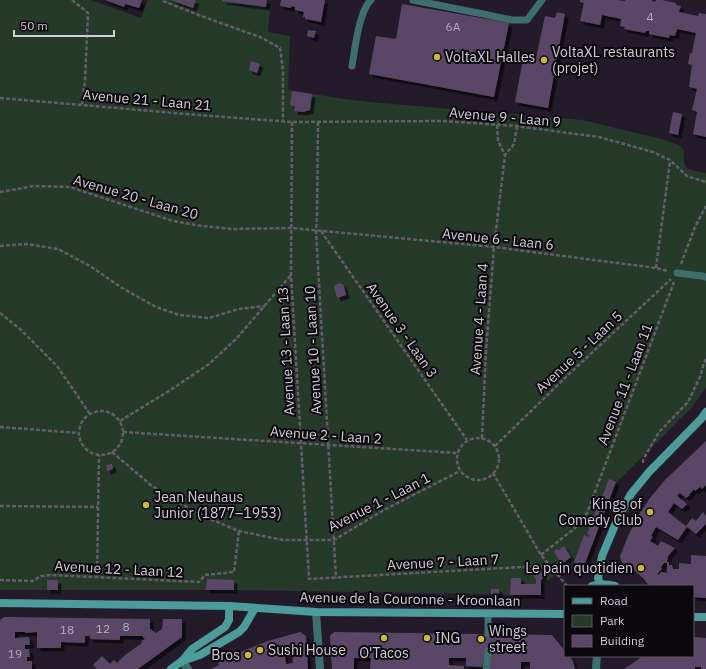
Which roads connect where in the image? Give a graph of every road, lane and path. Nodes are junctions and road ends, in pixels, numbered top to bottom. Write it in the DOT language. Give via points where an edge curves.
graph roads {
  1 [pos="72,0"];
  2 [pos="371,0"];
  3 [pos="413,0"];
  4 [pos="542,0"];
  5 [pos="163,1"];
  6 [pos="352,66"];
  7 [pos="0,98"];
  8 [pos="82,105"];
  9 [pos="283,121"];
  10 [pos="292,122"];
  11 [pos="318,122"];
  12 [pos="498,125"];
  13 [pos="517,126"];
  14 [pos="505,155"];
  15 [pos="670,160"];
  16 [pos="706,182"];
  17 [pos="0,192"];
  18 [pos="706,206"];
  19 [pos="291,228"];
  20 [pos="316,231"];
  21 [pos="321,231"];
  22 [pos="0,246"];
  23 [pos="494,247"];
  24 [pos="656,268"];
  25 [pos="677,273"];
  26 [pos="291,274"];
  27 [pos="706,277"];
  28 [pos="265,306"];
  29 [pos="0,313"];
  30 [pos="706,359"];
  31 [pos="706,412"];
  32 [pos="90,414"];
  33 [pos="120,421"];
  34 [pos="0,427"];
  35 [pos="123,432"];
  36 [pos="79,433"];
  37 [pos="482,438"];
  38 [pos="467,440"];
  39 [pos="301,443"];
  40 [pos="328,445"];
  41 [pos="495,446"];
  42 [pos="112,452"];
  43 [pos="457,453"];
  44 [pos="99,455"];
  45 [pos="643,460"];
  46 [pos="460,471"];
  47 [pos="493,474"];
  48 [pos="0,506"];
  49 [pos="98,507"];
  50 [pos="239,531"];
  51 [pos="307,540"];
  52 [pos="334,540"];
  53 [pos="541,555"];
  54 [pos="551,567"];
  55 [pos="98,577"];
  56 [pos="336,578"];
  57 [pos="309,579"];
  58 [pos="0,580"];
  59 [pos="566,585"];
  60 [pos="596,585"];
  61 [pos="611,585"];
  62 [pos="0,602"];
  63 [pos="229,606"];
  64 [pos="255,608"];
  65 [pos="316,612"];
  66 [pos="488,614"];
  67 [pos="564,614"];
  68 [pos="694,617"];
  69 [pos="706,617"];
  70 [pos="488,634"];
  71 [pos="488,651"];
  72 [pos="597,657"];
  73 [pos="182,661"];
  74 [pos="171,669"];
  75 [pos="188,669"];
  76 [pos="320,669"];
  77 [pos="486,669"];
  78 [pos="596,669"];
  1 -- 8 [label="path" via="88,13"];
  2 -- 6 [label="lane" via="366,4 362,17"];
  3 -- 4 [label="lane" via="512,20 527,20"];
  5 -- 9 [label="path" via="260,36 280,48 283,70"];
  7 -- 8 [label="path, Avenue 21 - Laan 21"];
  8 -- 9 [label="path, Avenue 21 - Laan 21"];
  9 -- 10 [label="path, Avenue 21 - Laan 21"];
  10 -- 11 [label="path, Avenue 9 - Laan 9"];
  10 -- 19 [label="path, Avenue 13 - Laan 13"];
  11 -- 12 [label="path, Avenue 9 - Laan 9" via="442,121"];
  11 -- 20 [label="path, Avenue 10 - Laan 10"];
  12 -- 13 [label="path, Avenue 9 - Laan 9"];
  12 -- 14 [label="path" via="498,141"];
  13 -- 14 [label="path" via="514,144"];
  13 -- 15 [label="path, Avenue 9 - Laan 9" via="599,137 653,152"];
  14 -- 23 [label="path, Avenue 4 - Laan 4"];
  15 -- 16 [label="path, Avenue 9 - Laan 9" via="687,176"];
  15 -- 24 [label="path"];
  17 -- 19 [label="path, Avenue 20 - Laan 20" via="34,186 70,187 173,221 232,229"];
  18 -- 25 [label="path, Avenue 11 - Laan 11"];
  19 -- 20 [label="path, Avenue 20 - Laan 20"];
  19 -- 26 [label="path, Avenue 13 - Laan 13"];
  20 -- 21 [label="path, Avenue 6 - Laan 6"];
  20 -- 40 [label="path, Avenue 10 - Laan 10"];
  21 -- 23 [label="path, Avenue 6 - Laan 6"];
  21 -- 38 [label="path, Avenue 3 - Laan 3"];
  22 -- 28 [label="path" via="26,244 58,249 156,307 180,315 209,318 239,309"];
  23 -- 24 [label="path, Avenue 6 - Laan 6"];
  23 -- 37 [label="path, Avenue 4 - Laan 4"];
  24 -- 25 [label="path, Avenue 6 - Laan 6"];
  25 -- 27 [label="lane"];
  25 -- 41 [label="path, Avenue 5 - Laan 5"];
  25 -- 53 [label="path, Avenue 11 - Laan 11" via="587,513 575,528"];
  26 -- 28 [label="path"];
  26 -- 39 [label="path, Avenue 13 - Laan 13"];
  28 -- 33 [label="path" via="236,339 209,364"];
  29 -- 32 [label="path" via="57,366"];
  30 -- 45 [label="path" via="688,402 659,432"];
  31 -- 60 [label="street" via="631,494 602,556"];
  32 -- 33 [label="path" via="103,411"];
  32 -- 36 [label="path" via="84,419"];
  33 -- 35 [label="path"];
  34 -- 36 [label="path"];
  35 -- 39 [label="path, Avenue 2 - Laan 2"];
  35 -- 42 [label="path" via="120,443"];
  36 -- 44 [label="path" via="83,445"];
  37 -- 38 [label="path"];
  37 -- 41 [label="path"];
  38 -- 43 [label="path" via="462,443"];
  39 -- 40 [label="path, Avenue 2 - Laan 2"];
  39 -- 51 [label="path, Avenue 13 - Laan 13"];
  40 -- 43 [label="path, Avenue 2 - Laan 2"];
  40 -- 52 [label="path, Avenue 10 - Laan 10"];
  41 -- 47 [label="path" via="499,463"];
  42 -- 44 [label="path"];
  42 -- 50 [label="path, Avenue 1 - Laan 1" via="152,486 202,516"];
  43 -- 46 [label="path"];
  44 -- 49 [label="path"];
  46 -- 47 [label="path" via="470,479 476,480 488,478"];
  46 -- 52 [label="path, Avenue 1 - Laan 1" via="384,510"];
  47 -- 53 [label="path"];
  48 -- 49 [label="path"];
  49 -- 55 [label="path"];
  50 -- 51 [label="path, Avenue 1 - Laan 1" via="283,540"];
  50 -- 55 [label="path, Avenue 12 - Laan 12" via="234,572 205,574 199,582"];
  51 -- 52 [label="path, Avenue 1 - Laan 1"];
  51 -- 57 [label="path, Avenue 13 - Laan 13"];
  52 -- 56 [label="path, Avenue 10 - Laan 10"];
  53 -- 54 [label="path"];
  54 -- 56 [label="path, Avenue 7 - Laan 7"];
  54 -- 59 [label="path"];
  55 -- 58 [label="path, Avenue 12 - Laan 12" via="51,575 41,576 33,581"];
  56 -- 57 [label="path, Avenue 7 - Laan 7"];
  60 -- 61 [label="street"];
  62 -- 63 [label="street, Avenue de la Couronne - Kroonlaan"];
  63 -- 64 [label="street, Avenue de la Couronne - Kroonlaan"];
  63 -- 73 [label="street" via="229,620 225,627 192,649"];
  64 -- 65 [label="street, Avenue de la Couronne - Kroonlaan"];
  64 -- 73 [label="street" via="239,632 200,655"];
  65 -- 66 [label="street, Avenue de la Couronne - Kroonlaan"];
  65 -- 76 [label="street"];
  66 -- 67 [label="street, Avenue de la Couronne - Kroonlaan"];
  66 -- 70 [label="lane"];
  68 -- 69 [label="street"];
  71 -- 77 [label="lane"];
  72 -- 78 [label="street"];
  73 -- 74 [label="street"];
  73 -- 75 [label="street"];
}
